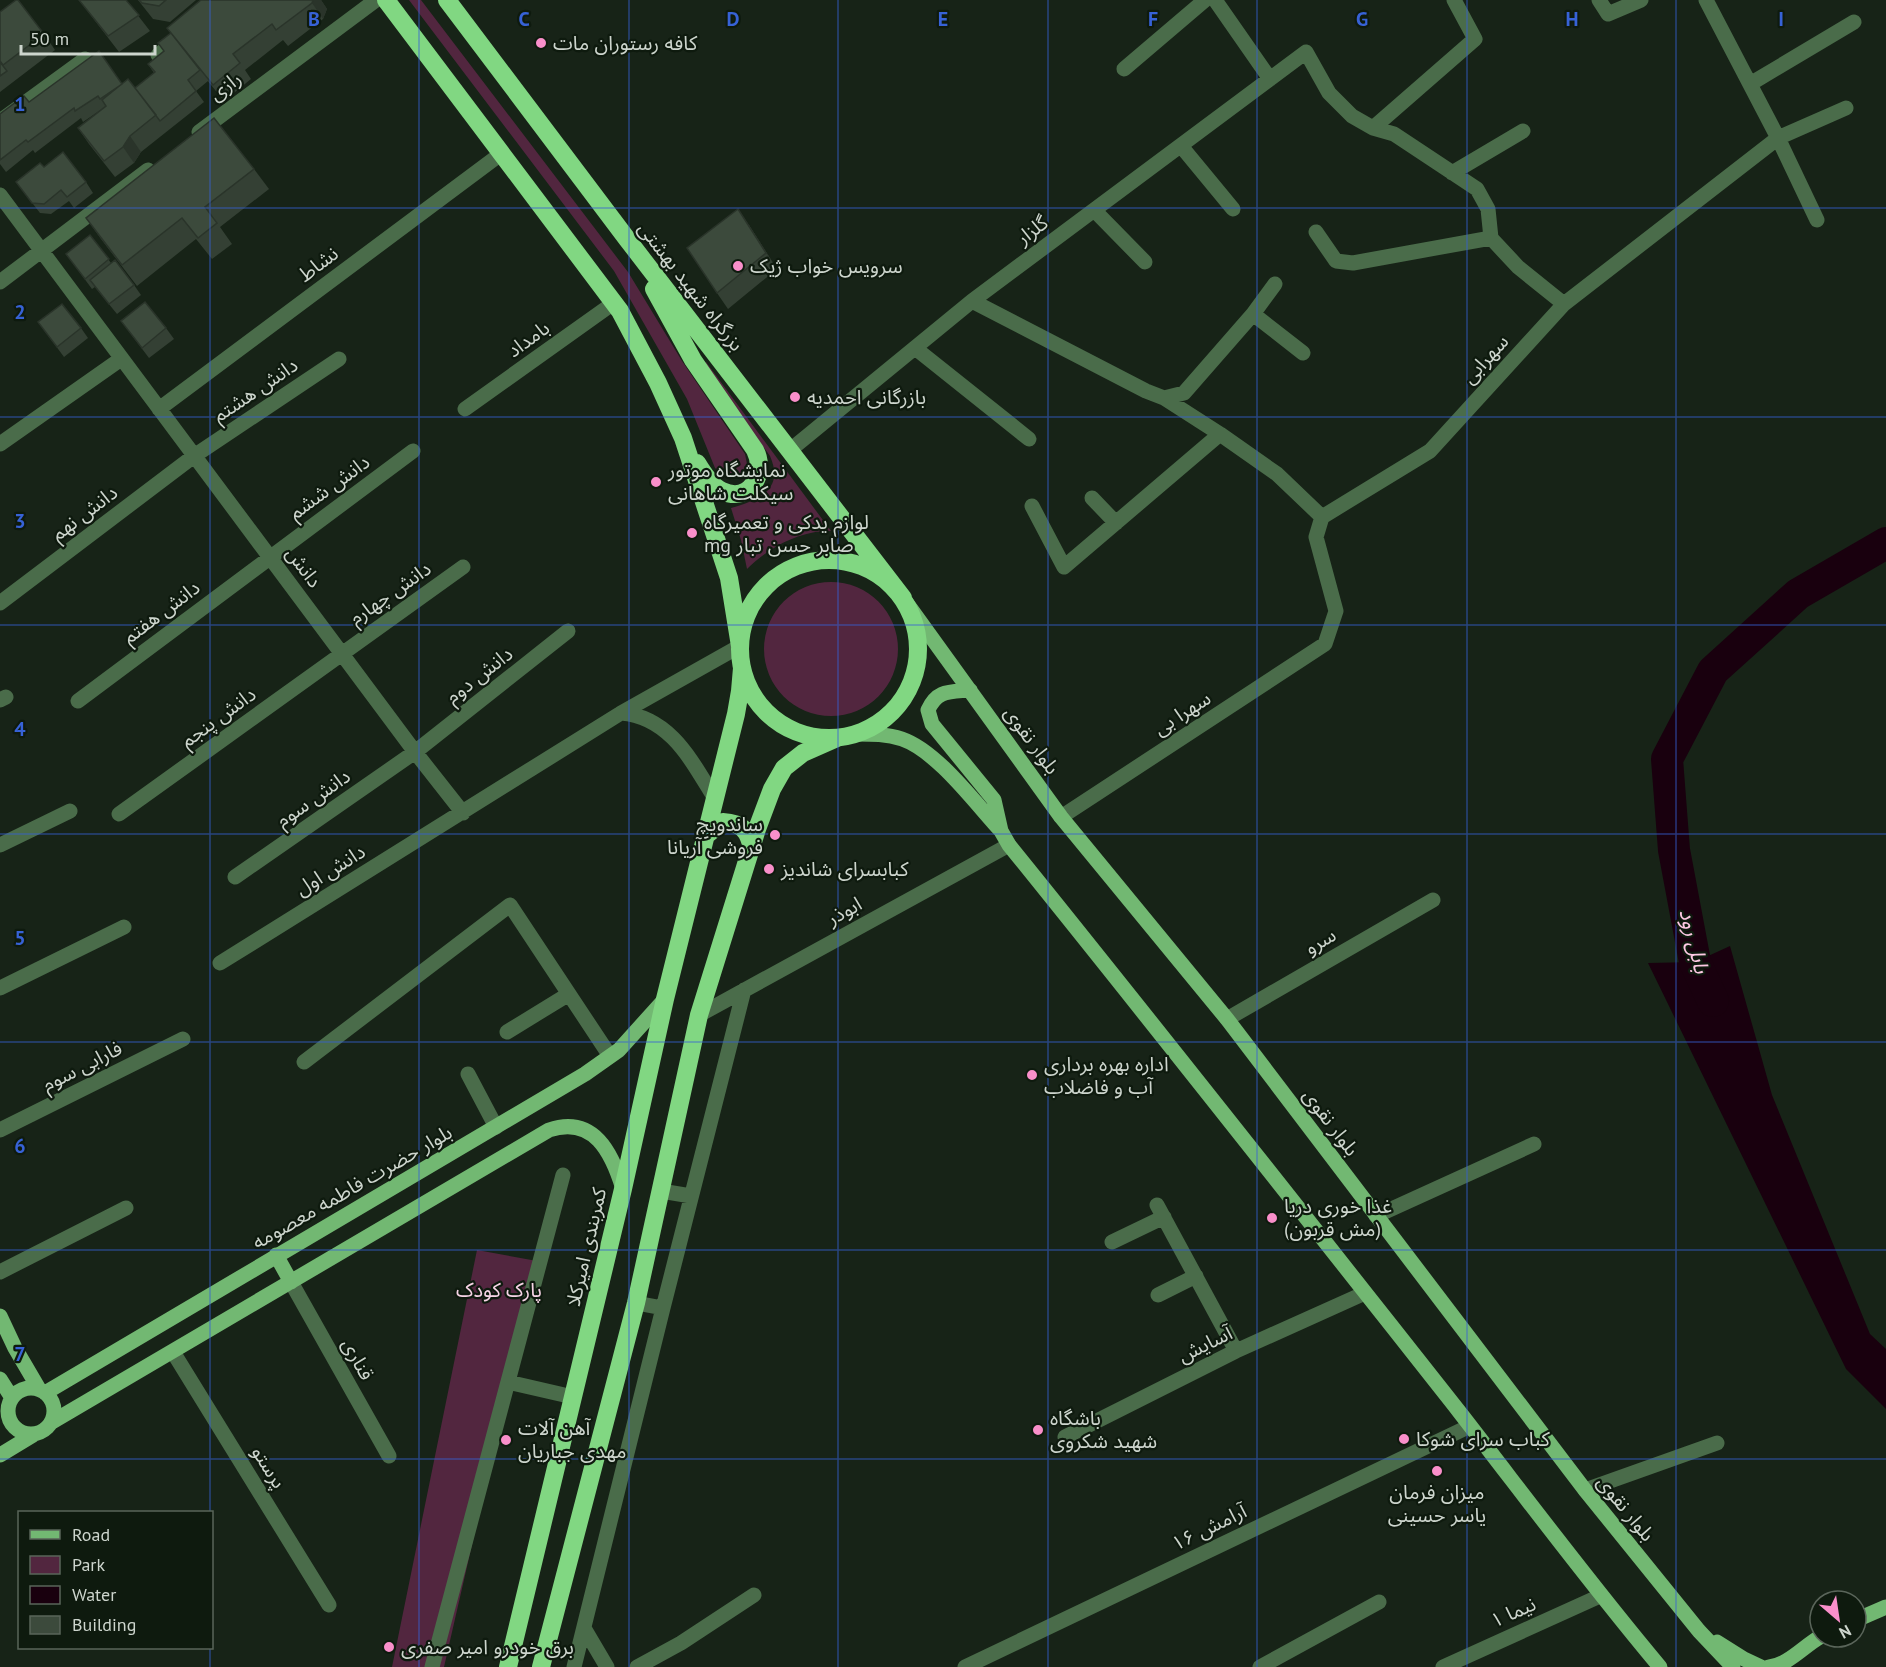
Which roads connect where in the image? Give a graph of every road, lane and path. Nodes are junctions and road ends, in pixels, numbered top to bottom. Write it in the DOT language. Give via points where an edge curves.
graph roads {
  1 [pos="376,0"];
  2 [pos="386,0"];
  3 [pos="447,0"];
  4 [pos="1205,0"];
  5 [pos="1215,0"];
  6 [pos="1454,0"];
  7 [pos="1599,0"];
  8 [pos="1641,0"];
  9 [pos="1706,0"];
  10 [pos="1854,22"];
  11 [pos="194,27"];
  12 [pos="158,55"];
  13 [pos="85,59"];
  14 [pos="1124,69"];
  15 [pos="1270,79"];
  16 [pos="1750,84"];
  17 [pos="1846,108"];
  18 [pos="0,121"];
  19 [pos="1373,128"];
  20 [pos="1523,131"];
  21 [pos="1778,138"];
  22 [pos="185,143"];
  23 [pos="1181,146"];
  24 [pos="502,153"];
  25 [pos="156,164"];
  26 [pos="1452,173"];
  27 [pos="0,195"];
  28 [pos="1233,209"];
  29 [pos="1094,210"];
  30 [pos="1816,220"];
  31 [pos="1316,232"];
  32 [pos="1491,238"];
  33 [pos="627,239"];
  34 [pos="42,250"];
  35 [pos="1145,262"];
  36 [pos="0,282"];
  37 [pos="1275,284"];
  38 [pos="972,301"];
  39 [pos="615,302"];
  40 [pos="1564,304"];
  41 [pos="1253,314"];
  42 [pos="915,348"];
  43 [pos="1303,353"];
  44 [pos="121,359"];
  45 [pos="339,359"];
  46 [pos="1164,398"];
  47 [pos="159,409"];
  48 [pos="465,409"];
  49 [pos="1220,434"];
  50 [pos="683,438"];
  51 [pos="1029,439"];
  52 [pos="0,444"];
  53 [pos="413,451"];
  54 [pos="789,451"];
  55 [pos="194,456"];
  56 [pos="1092,498"];
  57 [pos="1032,506"];
  58 [pos="1322,517"];
  59 [pos="1116,523"];
  60 [pos="270,557"];
  61 [pos="463,567"];
  62 [pos="903,598"];
  63 [pos="0,603"];
  64 [pos="568,631"];
  65 [pos="740,646"];
  66 [pos="341,653"];
  67 [pos="742,668"];
  68 [pos="970,690"];
  69 [pos="78,701"];
  70 [pos="621,713"];
  71 [pos="856,734"];
  72 [pos="837,738"];
  73 [pos="415,752"];
  74 [pos="714,797"];
  75 [pos="70,811"];
  76 [pos="463,813"];
  77 [pos="119,814"];
  78 [pos="1061,817"];
  79 [pos="1001,831"];
  80 [pos="704,837"];
  81 [pos="0,845"];
  82 [pos="1009,845"];
  83 [pos="752,848"];
  84 [pos="235,877"];
  85 [pos="1433,900"];
  86 [pos="124,927"];
  87 [pos="220,963"];
  88 [pos="0,988"];
  89 [pos="744,990"];
  90 [pos="569,994"];
  91 [pos="665,999"];
  92 [pos="699,1015"];
  93 [pos="1227,1019"];
  94 [pos="507,1032"];
  95 [pos="183,1039"];
  96 [pos="610,1056"];
  97 [pos="304,1062"];
  98 [pos="468,1074"];
  99 [pos="496,1126"];
  100 [pos="0,1130"];
  101 [pos="1534,1144"];
  102 [pos="563,1175"];
  103 [pos="623,1189"];
  104 [pos="661,1191"];
  105 [pos="691,1196"];
  106 [pos="126,1208"];
  107 [pos="1376,1216"];
  108 [pos="1112,1242"];
  109 [pos="276,1256"];
  110 [pos="0,1272"];
  111 [pos="1196,1276"];
  112 [pos="291,1282"];
  113 [pos="1365,1293"];
  114 [pos="1158,1295"];
  115 [pos="636,1303"];
  116 [pos="663,1308"];
  117 [pos="1,1323"];
  118 [pos="1236,1351"];
  119 [pos="173,1352"];
  120 [pos="0,1379"];
  121 [pos="508,1382"];
  122 [pos="42,1391"];
  123 [pos="573,1396"];
  124 [pos="7,1409"];
  125 [pos="52,1422"];
  126 [pos="1470,1426"];
  127 [pos="33,1435"];
  128 [pos="1065,1437"];
  129 [pos="1717,1443"];
  130 [pos="0,1455"];
  131 [pos="389,1456"];
  132 [pos="1585,1490"];
  133 [pos="754,1595"];
  134 [pos="1600,1596"];
  135 [pos="1379,1602"];
  136 [pos="329,1605"];
  137 [pos="1886,1607"];
  138 [pos="1868,1615"];
  139 [pos="584,1628"];
  140 [pos="1698,1630"];
  141 [pos="1808,1645"];
  142 [pos="432,1667"];
  143 [pos="508,1667"];
  144 [pos="541,1667"];
  145 [pos="574,1667"];
  146 [pos="607,1667"];
  147 [pos="637,1667"];
  148 [pos="965,1667"];
  149 [pos="1260,1667"];
  150 [pos="1443,1667"];
  151 [pos="1660,1667"];
  152 [pos="1732,1667"];
  153 [pos="1761,1667"];
  154 [pos="1769,1667"];
  1 -- 22 [label="street, رازی"];
  2 -- 24 [label="highway"];
  3 -- 33 [label="highway, بزرگراه شهید بهشتی"];
  4 -- 14 [label="street"];
  5 -- 15 [label="street"];
  6 -- 19 [label="street" via="1475,39"];
  7 -- 8 [label="street" via="1608,14"];
  9 -- 16 [label="street"];
  10 -- 16 [label="street"];
  11 -- 12 [label="street"];
  13 -- 18 [label="street"];
  15 -- 19 [label="street, گلزار" via="1306,52 1329,93 1352,116"];
  15 -- 23 [label="street, گلزار"];
  16 -- 21 [label="street"];
  17 -- 21 [label="street, سهرابی"];
  19 -- 26 [label="street" via="1394,134"];
  20 -- 26 [label="street"];
  21 -- 30 [label="street"];
  21 -- 40 [label="street, سهرابی"];
  23 -- 28 [label="street"];
  23 -- 29 [label="street, گلزار"];
  24 -- 39 [label="highway"];
  24 -- 47 [label="street, نشاط"];
  25 -- 34 [label="street"];
  26 -- 32 [label="street" via="1477,189 1488,209"];
  27 -- 34 [label="street, دانش"];
  29 -- 35 [label="street"];
  29 -- 38 [label="street, گلزار"];
  31 -- 32 [label="street" via="1336,261 1353,263"];
  32 -- 40 [label="street" via="1518,267"];
  33 -- 50 [label="highway" via="689,354 759,458 755,483 740,493 722,491 701,469"];
  33 -- 54 [label="highway, بزرگراه شهید بهشتی"];
  34 -- 36 [label="street"];
  34 -- 44 [label="street, دانش"];
  37 -- 41 [label="street"];
  38 -- 42 [label="street, گلزار"];
  38 -- 46 [label="street"];
  39 -- 48 [label="street, بامداد"];
  39 -- 50 [label="highway"];
  40 -- 58 [label="street, سهرابی" via="1430,450"];
  41 -- 43 [label="street"];
  41 -- 46 [label="street" via="1184,393"];
  42 -- 51 [label="street"];
  42 -- 54 [label="street, گلزار"];
  44 -- 47 [label="street, دانش"];
  44 -- 52 [label="street"];
  45 -- 55 [label="street, دانش هشتم"];
  46 -- 49 [label="street"];
  47 -- 55 [label="street, دانش"];
  49 -- 58 [label="street" via="1277,474"];
  49 -- 59 [label="street"];
  50 -- 65 [label="highway" via="729,578"];
  53 -- 60 [label="street, دانش ششم"];
  54 -- 62 [label="highway, بزرگراه شهید بهشتی"];
  55 -- 60 [label="street, دانش"];
  55 -- 63 [label="street, دانش نهم"];
  56 -- 59 [label="street"];
  57 -- 59 [label="street" via="1065,567"];
  58 -- 78 [label="street, سهرا بی" via="1316,537 1336,611 1325,644"];
  60 -- 66 [label="street, دانش"];
  60 -- 69 [label="street, دانش هفتم"];
  61 -- 66 [label="street, دانش چهارم"];
  62 -- 65 [label="highway" via="888,581 869,569 826,560 804,564 766,586 744,624"];
  62 -- 68 [label="main road, بلوار نقوی"];
  62 -- 71 [label="highway" via="918,636 914,678 892,713 876,726"];
  64 -- 73 [label="street, دانش دوم"];
  65 -- 67 [label="highway"];
  65 -- 70 [label="street"];
  66 -- 73 [label="street, دانش"];
  66 -- 77 [label="street, دانش پنجم"];
  67 -- 72 [label="highway" via="761,708 777,722 795,732"];
  67 -- 74 [label="highway, کمربندی امیرکلا" via="736,714"];
  68 -- 78 [label="main road, بلوار نقوی"];
  68 -- 79 [label="main road" via="943,693 933,699 928,710 932,724 994,800"];
  70 -- 74 [label="street" via="641,716 665,731 691,760"];
  70 -- 76 [label="street"];
  71 -- 72 [label="highway"];
  71 -- 79 [label="main road" via="897,738 931,754"];
  72 -- 83 [label="highway" via="803,753 784,768 772,789"];
  73 -- 76 [label="street, دانش"];
  73 -- 84 [label="street, دانش سوم"];
  74 -- 80 [label="highway, کمربندی امیرکلا"];
  75 -- 81 [label="street"];
  76 -- 87 [label="street, دانش اول"];
  78 -- 93 [label="main road, بلوار نقوی"];
  79 -- 82 [label="main road"];
  80 -- 83 [label="highway" via="723,822 735,823 749,835"];
  80 -- 91 [label="highway, کمربندی امیرکلا"];
  82 -- 89 [label="street, ابوذر"];
  82 -- 113 [label="main road"];
  83 -- 92 [label="highway"];
  85 -- 93 [label="street, سرو"];
  86 -- 88 [label="street"];
  89 -- 92 [label="street, ابوذر"];
  89 -- 105 [label="street"];
  90 -- 94 [label="street"];
  90 -- 96 [label="street"];
  90 -- 97 [label="street" via="510,905"];
  91 -- 96 [label="main road, بلوار حضرت فاطمه معصومه"];
  91 -- 103 [label="highway, کمربندی امیرکلا"];
  92 -- 104 [label="highway"];
  93 -- 107 [label="main road, بلوار نقوی"];
  95 -- 100 [label="street, فارابی سوم"];
  96 -- 99 [label="main road, بلوار حضرت فاطمه معصومه"];
  98 -- 99 [label="street"];
  99 -- 109 [label="main road, بلوار حضرت فاطمه معصومه"];
  101 -- 107 [label="street"];
  102 -- 121 [label="street"];
  103 -- 112 [label="main road" via="598,1138 573,1127 556,1128"];
  103 -- 123 [label="highway, کمربندی امیرکلا"];
  104 -- 105 [label="street"];
  104 -- 115 [label="highway"];
  105 -- 116 [label="street"];
  106 -- 110 [label="street"];
  107 -- 132 [label="main road, بلوار نقوی"];
  108 -- 111 [label="street" via="1161,1211"];
  109 -- 112 [label="main road"];
  109 -- 122 [label="main road, بلوار حضرت فاطمه معصومه"];
  111 -- 114 [label="street"];
  111 -- 118 [label="street"];
  112 -- 119 [label="main road"];
  112 -- 131 [label="street, قناری"];
  113 -- 118 [label="street, آسایش"];
  113 -- 126 [label="main road"];
  115 -- 116 [label="street"];
  115 -- 144 [label="highway"];
  116 -- 139 [label="street"];
  117 -- 122 [label="main road"];
  118 -- 128 [label="street, آسایش"];
  119 -- 125 [label="main road"];
  119 -- 136 [label="street, پرستو"];
  120 -- 124 [label="main road"];
  121 -- 123 [label="street"];
  121 -- 142 [label="street"];
  122 -- 124 [label="main road" via="21,1391"];
  122 -- 125 [label="main road" via="54,1406"];
  123 -- 143 [label="highway, کمربندی امیرکلا"];
  124 -- 127 [label="main road" via="12,1425"];
  125 -- 127 [label="main road"];
  126 -- 134 [label="main road"];
  126 -- 148 [label="street, آرامش ۱۶"];
  127 -- 130 [label="main road"];
  129 -- 132 [label="street"];
  132 -- 140 [label="main road, بلوار نقوی"];
  133 -- 147 [label="street"];
  134 -- 150 [label="street, نیما ۱"];
  134 -- 151 [label="main road"];
  135 -- 149 [label="street"];
  137 -- 138 [label="main road"];
  139 -- 145 [label="street"];
  139 -- 146 [label="street"];
  140 -- 152 [label="main road, بلوار نقوی"];
  140 -- 153 [label="main road"];
  141 -- 154 [label="main road"];
}
